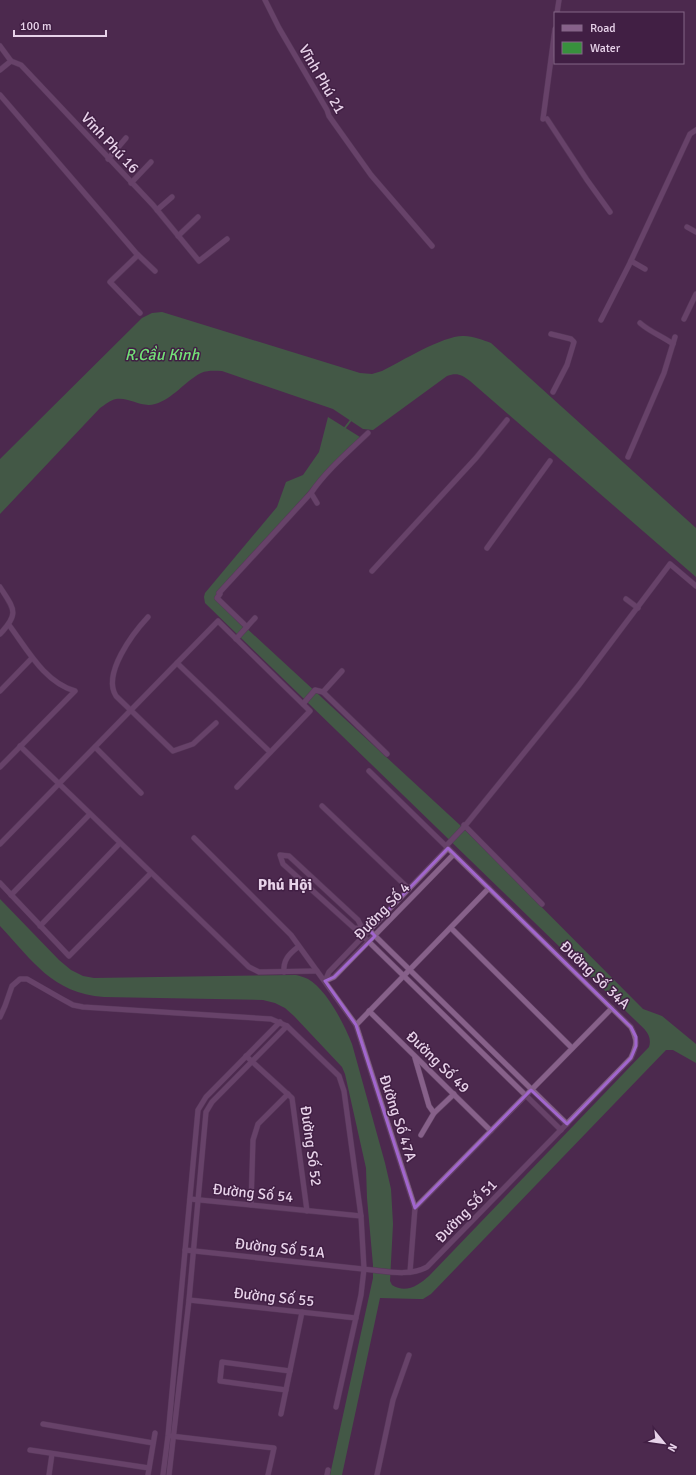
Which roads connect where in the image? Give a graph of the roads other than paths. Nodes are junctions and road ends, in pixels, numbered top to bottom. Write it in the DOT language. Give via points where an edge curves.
graph roads {
  1 [pos="265,0"];
  2 [pos="559,0"];
  3 [pos="557,12"];
  4 [pos="554,38"];
  5 [pos="0,46"];
  6 [pos="11,61"];
  7 [pos="0,70"];
  8 [pos="0,95"];
  9 [pos="696,130"];
  10 [pos="126,138"];
  11 [pos="108,159"];
  12 [pos="151,162"];
  13 [pos="131,183"];
  14 [pos="172,198"];
  15 [pos="157,210"];
  16 [pos="610,212"];
  17 [pos="198,217"];
  18 [pos="687,227"];
  19 [pos="696,232"];
  20 [pos="178,236"];
  21 [pos="227,239"];
  22 [pos="432,246"];
  23 [pos="138,255"];
  24 [pos="631,261"];
  25 [pos="645,269"];
  26 [pos="155,271"];
  27 [pos="696,294"];
  28 [pos="140,312"];
  29 [pos="684,319"];
  30 [pos="601,320"];
  31 [pos="640,323"];
  32 [pos="551,334"];
  33 [pos="675,337"];
  34 [pos="672,344"];
  35 [pos="553,392"];
  36 [pos="507,420"];
  37 [pos="368,433"];
  38 [pos="628,457"];
  39 [pos="550,461"];
  40 [pos="310,493"];
  41 [pos="317,503"];
  42 [pos="486,548"];
  43 [pos="372,571"];
  44 [pos="696,586"];
  45 [pos="0,587"];
  46 [pos="626,599"];
  47 [pos="638,608"];
  48 [pos="148,617"];
  49 [pos="255,618"];
  50 [pos="9,625"];
  51 [pos="246,627"];
  52 [pos="0,634"];
  53 [pos="237,638"];
  54 [pos="32,658"];
  55 [pos="177,663"];
  56 [pos="342,671"];
  57 [pos="0,691"];
  58 [pos="323,692"];
  59 [pos="304,702"];
  60 [pos="131,710"];
  61 [pos="216,723"];
  62 [pos="20,746"];
  63 [pos="95,747"];
  64 [pos="270,752"];
  65 [pos="387,754"];
  66 [pos="0,767"];
  67 [pos="369,771"];
  68 [pos="59,784"];
  69 [pos="237,787"];
  70 [pos="141,793"];
  71 [pos="322,806"];
  72 [pos="90,814"];
  73 [pos="464,826"];
  74 [pos="194,838"];
  75 [pos="120,843"];
  76 [pos="0,844"];
  77 [pos="448,845"];
  78 [pos="454,854"];
  79 [pos="151,873"];
  80 [pos="0,884"];
  81 [pos="489,888"];
  82 [pos="409,889"];
  83 [pos="11,895"];
  84 [pos="542,904"];
  85 [pos="40,926"];
  86 [pos="451,928"];
  87 [pos="366,930"];
  88 [pos="363,936"];
  89 [pos="375,936"];
  90 [pos="369,942"];
  91 [pos="298,947"];
  92 [pos="409,970"];
  93 [pos="317,971"];
  94 [pos="284,972"];
  95 [pos="404,976"];
  96 [pos="325,981"];
  97 [pos="612,1008"];
  98 [pos="369,1011"];
  99 [pos="0,1017"];
  100 [pos="280,1022"];
  101 [pos="356,1025"];
  102 [pos="287,1026"];
  103 [pos="572,1048"];
  104 [pos="246,1056"];
  105 [pos="415,1056"];
  106 [pos="252,1061"];
  107 [pos="531,1090"];
  108 [pos="288,1094"];
  109 [pos="454,1094"];
  110 [pos="525,1096"];
  111 [pos="434,1113"];
  112 [pos="567,1124"];
  113 [pos="561,1130"];
  114 [pos="491,1131"];
  115 [pos="421,1135"];
  116 [pos="190,1199"];
  117 [pos="198,1200"];
  118 [pos="251,1205"];
  119 [pos="415,1208"];
  120 [pos="307,1211"];
  121 [pos="361,1216"];
  122 [pos="185,1250"];
  123 [pos="194,1251"];
  124 [pos="364,1269"];
  125 [pos="372,1270"];
  126 [pos="410,1272"];
  127 [pos="189,1300"];
  128 [pos="302,1312"];
  129 [pos="356,1318"];
  130 [pos="409,1355"];
  131 [pos="290,1370"];
  132 [pos="286,1390"];
  133 [pos="336,1407"];
  134 [pos="281,1414"];
  135 [pos="43,1424"];
  136 [pos="155,1433"];
  137 [pos="171,1436"];
  138 [pos="153,1443"];
  139 [pos="30,1450"];
  140 [pos="52,1454"];
  141 [pos="149,1468"];
  142 [pos="49,1475"];
  143 [pos="148,1475"];
  144 [pos="163,1475"];
  145 [pos="169,1475"];
  146 [pos="268,1475"];
  147 [pos="377,1475"];
  1 -- 22 [label="street, Vĩnh Phú 21" via="329,116 371,175"];
  2 -- 3 [label="street"];
  4 -- 16 [label="street" via="545,119"];
  5 -- 6 [label="street, Vĩnh Phú 16"];
  6 -- 7 [label="street"];
  6 -- 11 [label="street, Vĩnh Phú 16" via="21,65"];
  8 -- 23 [label="street"];
  9 -- 24 [label="street" via="690,134"];
  10 -- 11 [label="street"];
  11 -- 13 [label="street, Vĩnh Phú 16"];
  12 -- 13 [label="street"];
  13 -- 15 [label="street, Vĩnh Phú 16"];
  14 -- 15 [label="street"];
  15 -- 20 [label="street, Vĩnh Phú 16"];
  17 -- 20 [label="street"];
  18 -- 19 [label="street"];
  20 -- 21 [label="street, Vĩnh Phú 16" via="199,262"];
  23 -- 26 [label="street"];
  23 -- 28 [label="street" via="110,282"];
  24 -- 25 [label="street"];
  24 -- 30 [label="street"];
  27 -- 29 [label="street"];
  31 -- 34 [label="street" via="650,332"];
  32 -- 35 [label="street" via="574,342 567,365"];
  33 -- 34 [label="street"];
  34 -- 38 [label="street" via="664,374"];
  36 -- 43 [label="street" via="476,458"];
  37 -- 40 [label="street"];
  39 -- 42 [label="street"];
  40 -- 41 [label="street"];
  40 -- 51 [label="street" via="217,598"];
  44 -- 47 [label="street" via="670,564"];
  45 -- 50 [label="street" via="14,609"];
  46 -- 47 [label="street"];
  47 -- 73 [label="street"];
  48 -- 60 [label="street" via="125,649 112,679 113,692"];
  49 -- 51 [label="street"];
  50 -- 52 [label="street"];
  50 -- 54 [label="street"];
  51 -- 53 [label="street"];
  53 -- 55 [label="street" via="218,621"];
  53 -- 59 [label="street"];
  54 -- 57 [label="street"];
  54 -- 62 [label="street" via="39,668 75,691"];
  55 -- 60 [label="street"];
  55 -- 64 [label="street"];
  56 -- 58 [label="street"];
  58 -- 59 [label="street" via="315,690"];
  58 -- 65 [label="street"];
  59 -- 64 [label="street" via="310,711"];
  60 -- 61 [label="street" via="173,750 192,744"];
  60 -- 63 [label="street"];
  62 -- 66 [label="street"];
  62 -- 68 [label="street"];
  63 -- 68 [label="street"];
  63 -- 70 [label="street"];
  64 -- 69 [label="street"];
  67 -- 77 [label="street, Đường Số 34A"];
  68 -- 72 [label="street"];
  68 -- 76 [label="street"];
  71 -- 82 [label="street"];
  72 -- 75 [label="street"];
  72 -- 83 [label="street"];
  73 -- 77 [label="street"];
  73 -- 84 [label="street"];
  74 -- 91 [label="street, Đường Số 47A" via="291,935"];
  75 -- 79 [label="street"];
  75 -- 85 [label="street"];
  77 -- 78 [label="street, Đường Số 34A"];
  77 -- 82 [label="street"];
  78 -- 81 [label="street, Đường Số 34A"];
  78 -- 89 [label="street, Đường Số 4"];
  79 -- 85 [label="street" via="69,956"];
  79 -- 94 [label="street" via="249,967 259,972"];
  80 -- 83 [label="street"];
  81 -- 86 [label="street"];
  81 -- 97 [label="street, Đường Số 34A"];
  82 -- 87 [label="street"];
  83 -- 85 [label="street"];
  86 -- 92 [label="street"];
  86 -- 103 [label="street"];
  87 -- 87 [label="street" via="289,856 280,855 283,864 354,928"];
  87 -- 88 [label="street"];
  87 -- 89 [label="street"];
  88 -- 90 [label="street"];
  88 -- 96 [label="street" via="329,972"];
  89 -- 90 [label="street, Đường Số 4"];
  89 -- 92 [label="street"];
  90 -- 95 [label="street"];
  90 -- 96 [label="street, Đường Số 4" via="334,977"];
  91 -- 93 [label="street, Đường Số 47A"];
  91 -- 94 [label="street" via="289,954 283,965"];
  92 -- 95 [label="street"];
  92 -- 107 [label="street"];
  93 -- 94 [label="street"];
  93 -- 96 [label="street, Đường Số 47A"];
  95 -- 98 [label="street"];
  95 -- 110 [label="street"];
  96 -- 101 [label="street, Đường Số 47A"];
  97 -- 103 [label="street"];
  97 -- 112 [label="street, Đường Số 34A" via="631,1027 636,1037 636,1046 631,1058"];
  98 -- 101 [label="street"];
  98 -- 105 [label="street, Đường Số 49"];
  99 -- 100 [label="street" via="12,986 20,980 27,979 68,1002 83,1007 264,1018"];
  100 -- 102 [label="street"];
  100 -- 104 [label="street"];
  101 -- 119 [label="street, Đường Số 47A"];
  102 -- 106 [label="street"];
  102 -- 121 [label="street" via="339,1076 344,1091"];
  103 -- 107 [label="street"];
  104 -- 106 [label="street, Đường Số 52"];
  104 -- 116 [label="street" via="206,1097 198,1110"];
  105 -- 109 [label="street, Đường Số 49"];
  105 -- 111 [label="street" via="429,1106"];
  106 -- 108 [label="street, Đường Số 52"];
  106 -- 117 [label="street" via="212,1102 206,1112"];
  107 -- 110 [label="street"];
  107 -- 112 [label="street"];
  108 -- 118 [label="street" via="258,1124 253,1140"];
  108 -- 120 [label="street, Đường Số 52" via="292,1098"];
  109 -- 111 [label="street"];
  109 -- 114 [label="street, Đường Số 49"];
  110 -- 113 [label="street"];
  110 -- 114 [label="street"];
  111 -- 115 [label="street"];
  112 -- 113 [label="street, Đường Số 34A"];
  113 -- 126 [label="street, Đường Số 51" via="427,1267"];
  114 -- 119 [label="street"];
  116 -- 117 [label="street, Đường Số 54"];
  116 -- 122 [label="street"];
  117 -- 118 [label="street, Đường Số 54"];
  117 -- 123 [label="street"];
  118 -- 120 [label="street, Đường Số 54"];
  119 -- 126 [label="street, Đường Số 47A"];
  120 -- 121 [label="street, Đường Số 54"];
  121 -- 124 [label="street"];
  122 -- 123 [label="street, Đường Số 51A"];
  122 -- 137 [label="street"];
  123 -- 124 [label="street, Đường Số 51A"];
  123 -- 127 [label="street"];
  124 -- 125 [label="street, Đường Số 51A"];
  124 -- 129 [label="street"];
  125 -- 126 [label="street, Đường Số 51"];
  127 -- 128 [label="street, Đường Số 55"];
  127 -- 137 [label="street"];
  128 -- 129 [label="street, Đường Số 55"];
  128 -- 131 [label="street"];
  129 -- 133 [label="street"];
  130 -- 147 [label="street" via="394,1400"];
  131 -- 132 [label="street"];
  131 -- 132 [label="street" via="222,1362 220,1381"];
  132 -- 134 [label="street"];
  135 -- 138 [label="street"];
  136 -- 138 [label="street"];
  137 -- 144 [label="street"];
  137 -- 145 [label="street"];
  137 -- 146 [label="street" via="274,1448"];
  138 -- 141 [label="street"];
  139 -- 140 [label="street"];
  140 -- 141 [label="street"];
  140 -- 142 [label="street"];
  141 -- 143 [label="street"];
}
